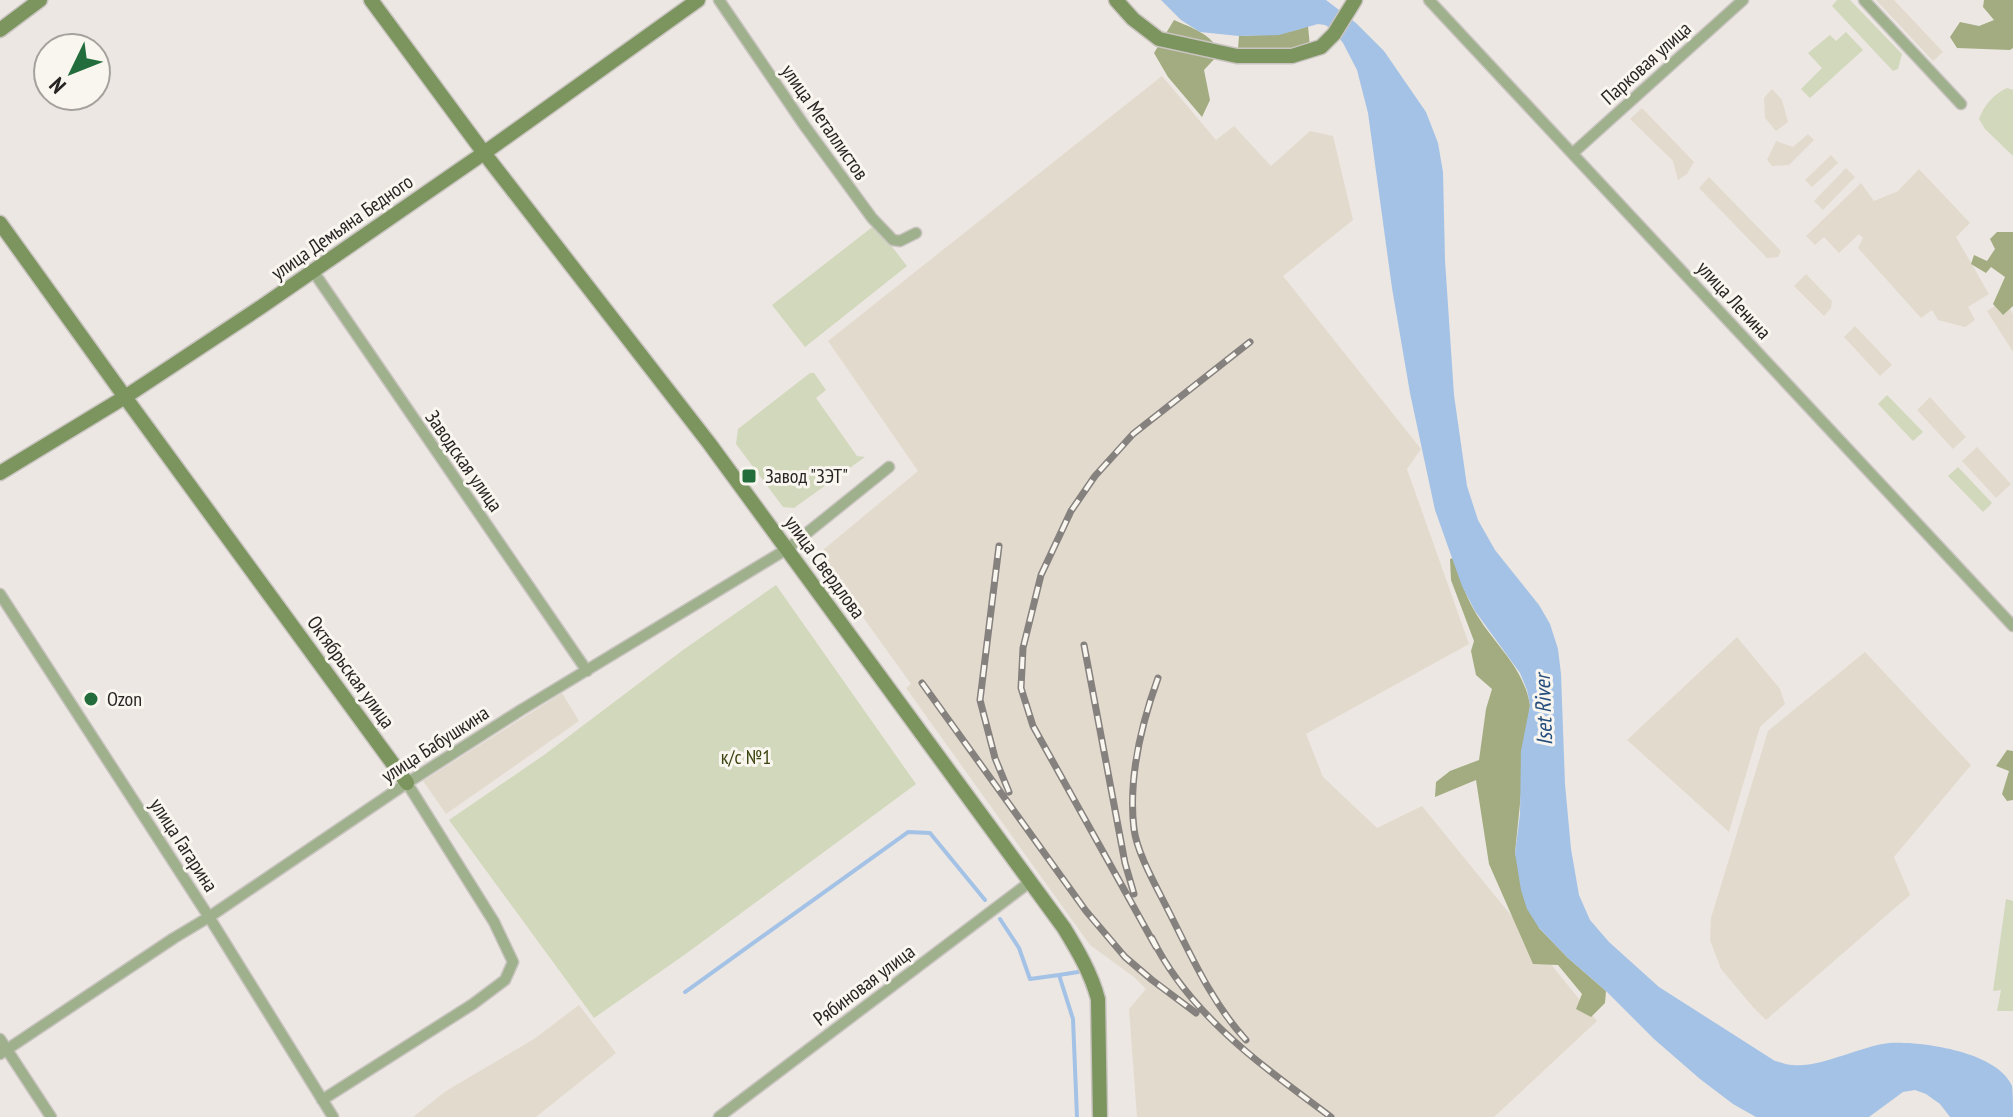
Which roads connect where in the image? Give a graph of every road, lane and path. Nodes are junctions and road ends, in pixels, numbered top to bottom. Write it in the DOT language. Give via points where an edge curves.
graph roads {
  1 [pos="40,0"];
  2 [pos="371,0"];
  3 [pos="698,0"];
  4 [pos="719,0"];
  5 [pos="1116,0"];
  6 [pos="1355,0"];
  7 [pos="1429,0"];
  8 [pos="1743,0"];
  9 [pos="1864,0"];
  10 [pos="0,30"];
  11 [pos="1961,104"];
  12 [pos="484,153"];
  13 [pos="1573,153"];
  14 [pos="0,223"];
  15 [pos="916,233"];
  16 [pos="313,271"];
  17 [pos="125,397"];
  18 [pos="889,467"];
  19 [pos="0,473"];
  20 [pos="787,549"];
  21 [pos="0,594"];
  22 [pos="2013,626"];
  23 [pos="587,671"];
  24 [pos="407,783"];
  25 [pos="1030,882"];
  26 [pos="209,917"];
  27 [pos="0,1039"];
  28 [pos="3,1051"];
  29 [pos="322,1100"];
  30 [pos="51,1117"];
  31 [pos="333,1117"];
  32 [pos="719,1117"];
  33 [pos="1100,1117"];
  1 -- 10 [label="street"];
  2 -- 12 [label="street, улица Свердлова"];
  3 -- 12 [label="street, улица Демьяна Бедного"];
  4 -- 15 [label="street, улица Металлистов" via="872,218 893,240"];
  5 -- 6 [label="street" via="1159,39 1237,56 1292,56 1321,47"];
  7 -- 13 [label="street, улица Ленина"];
  8 -- 13 [label="street, Парковая улица"];
  9 -- 11 [label="street"];
  12 -- 16 [label="street, улица Демьяна Бедного"];
  12 -- 20 [label="street, улица Свердлова"];
  13 -- 22 [label="street, улица Ленина"];
  14 -- 17 [label="street, Октябрьская улица"];
  16 -- 17 [label="street, улица Демьяна Бедного"];
  16 -- 23 [label="street, Заводская улица"];
  17 -- 19 [label="street, улица Демьяна Бедного"];
  17 -- 24 [label="street, Октябрьская улица"];
  18 -- 20 [label="street, улица Бабушкина"];
  20 -- 23 [label="street, улица Бабушкина"];
  20 -- 25 [label="street, улица Свердлова"];
  21 -- 26 [label="street, улица Гагарина"];
  23 -- 24 [label="street, улица Бабушкина"];
  24 -- 26 [label="street, улица Бабушкина"];
  24 -- 29 [label="street, Октябрьская улица" via="494,922 513,962 505,980 473,1004"];
  25 -- 32 [label="street, Рябиновая улица"];
  25 -- 33 [label="street, улица Свердлова" via="1094,982"];
  26 -- 28 [label="street, улица Бабушкина"];
  26 -- 29 [label="street, улица Гагарина"];
  27 -- 28 [label="street"];
  28 -- 30 [label="street"];
  29 -- 31 [label="street, улица Гагарина"];
}
